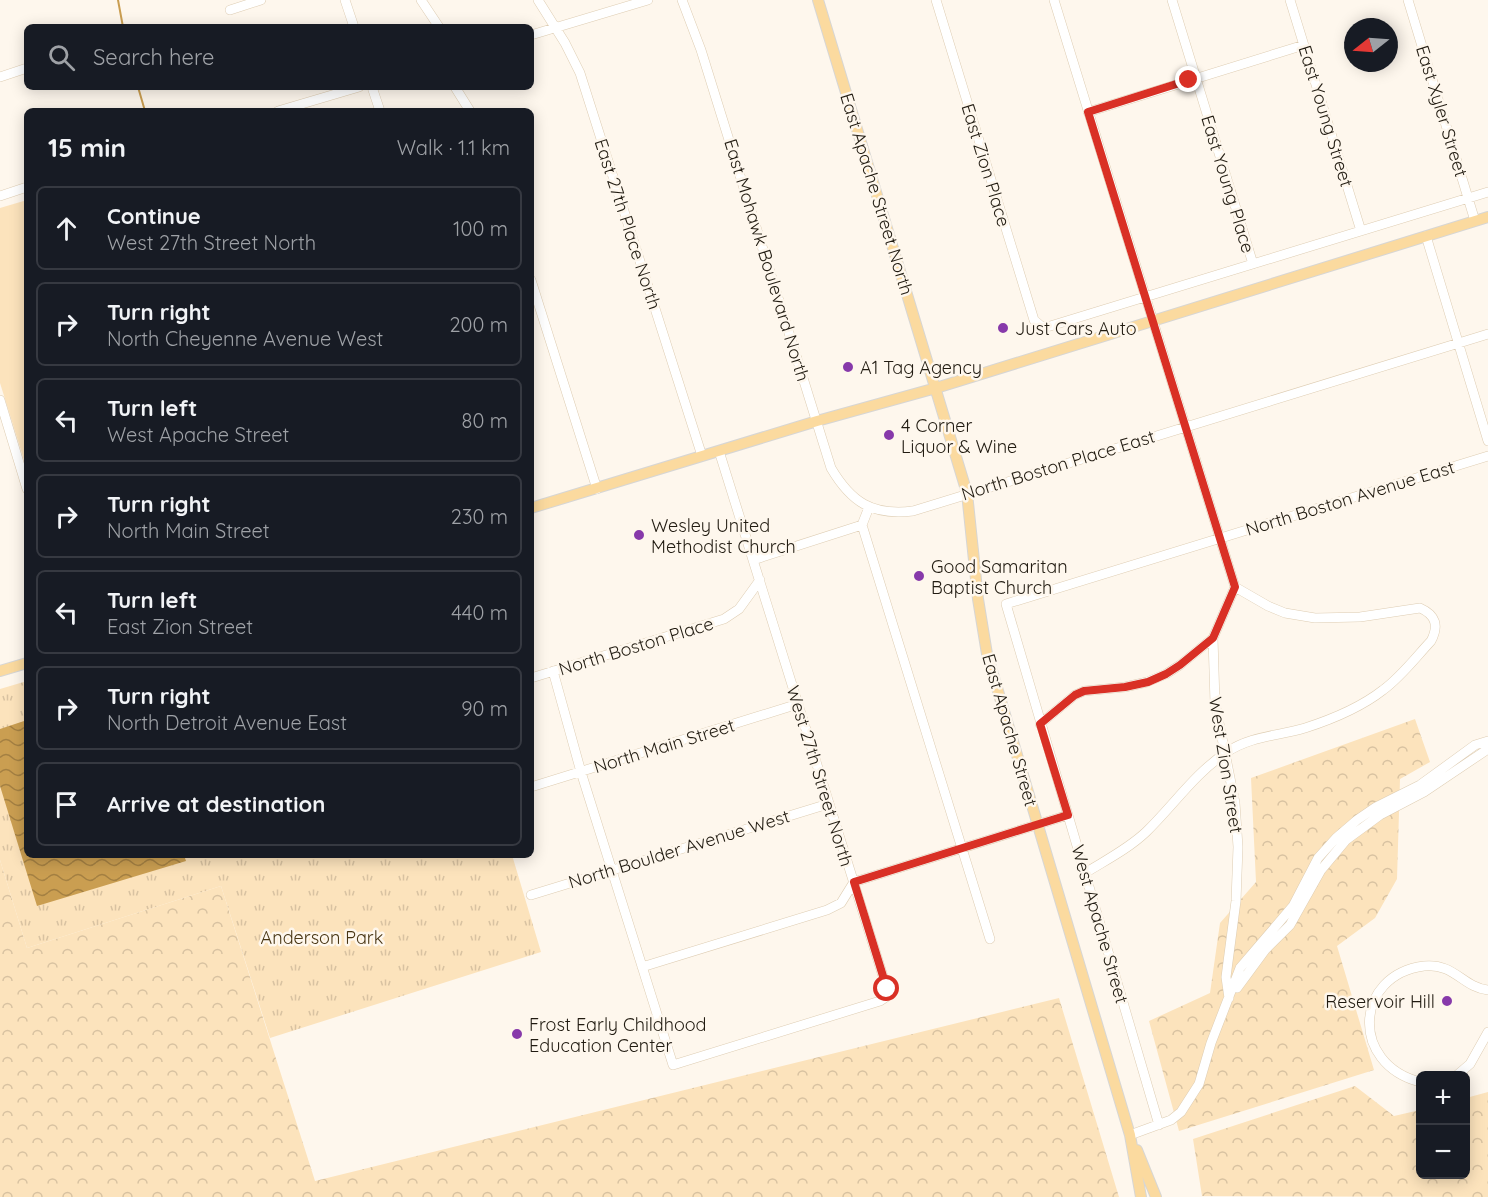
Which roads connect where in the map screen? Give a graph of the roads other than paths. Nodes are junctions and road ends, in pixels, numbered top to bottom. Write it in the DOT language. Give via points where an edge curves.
graph roads {
  1 [pos="261,0"];
  2 [pos="345,0"];
  3 [pos="421,0"];
  4 [pos="538,0"];
  5 [pos="648,0"];
  6 [pos="682,0"];
  7 [pos="818,0"];
  8 [pos="936,0"];
  9 [pos="1054,0"];
  10 [pos="1172,0"];
  11 [pos="1290,0"];
  12 [pos="1408,0"];
  13 [pos="230,10"];
  14 [pos="353,24"];
  15 [pos="437,24"];
  16 [pos="556,27"];
  17 [pos="534,34"];
  18 [pos="1304,45"];
  19 [pos="24,69"];
  20 [pos="0,76"];
  21 [pos="1196,78"];
  22 [pos="349,90"];
  23 [pos="373,90"];
  24 [pos="457,90"];
  25 [pos="288,108"];
  26 [pos="379,108"];
  27 [pos="468,108"];
  28 [pos="1088,112"];
  29 [pos="24,188"];
  30 [pos="1488,192"];
  31 [pos="0,195"];
  32 [pos="1468,198"];
  33 [pos="1488,218"];
  34 [pos="1475,221"];
  35 [pos="1361,231"];
  36 [pos="1426,236"];
  37 [pos="1253,264"];
  38 [pos="534,290"];
  39 [pos="1145,297"];
  40 [pos="1152,320"];
  41 [pos="1488,334"];
  42 [pos="1458,343"];
  43 [pos="936,387"];
  44 [pos="0,400"];
  45 [pos="817,421"];
  46 [pos="1186,426"];
  47 [pos="1488,441"];
  48 [pos="719,451"];
  49 [pos="702,456"];
  50 [pos="1488,456"];
  51 [pos="24,479"];
  52 [pos="597,489"];
  53 [pos="967,493"];
  54 [pos="534,507"];
  55 [pos="869,507"];
  56 [pos="862,525"];
  57 [pos="1220,538"];
  58 [pos="753,560"];
  59 [pos="760,580"];
  60 [pos="1235,587"];
  61 [pos="1006,604"];
  62 [pos="1213,638"];
  63 [pos="24,664"];
  64 [pos="0,671"];
  65 [pos="553,671"];
  66 [pos="534,677"];
  67 [pos="798,704"];
  68 [pos="1040,724"];
  69 [pos="1488,741"];
  70 [pos="1488,749"];
  71 [pos="1225,753"];
  72 [pos="581,772"];
  73 [pos="534,786"];
  74 [pos="828,804"];
  75 [pos="1068,815"];
  76 [pos="1038,826"];
  77 [pos="962,849"];
  78 [pos="611,869"];
  79 [pos="1085,873"];
  80 [pos="854,882"];
  81 [pos="531,894"];
  82 [pos="990,939"];
  83 [pos="642,967"];
  84 [pos="1488,990"];
  85 [pos="1229,999"];
  86 [pos="1488,1032"];
  87 [pos="1462,1071"];
  88 [pos="1416,1081"];
  89 [pos="1159,1125"];
  90 [pos="1130,1135"];
  91 [pos="1141,1197"];
  92 [pos="1156,1197"];
  1 -- 13 [label="street"];
  2 -- 14 [label="street"];
  3 -- 15 [label="street"];
  4 -- 16 [label="street, East 27th Place North"];
  5 -- 16 [label="street"];
  6 -- 45 [label="street, East Mohawk Boulevard North"];
  7 -- 43 [label="main road, East Apache Street North"];
  8 -- 39 [label="street, East Zion Place" via="1034,320 1047,327"];
  9 -- 28 [label="street"];
  10 -- 21 [label="street, East Young Place"];
  11 -- 18 [label="street, East Young Street"];
  12 -- 32 [label="street, East Xyler Street"];
  16 -- 17 [label="street"];
  16 -- 49 [label="street, East 27th Place North" via="580,73"];
  18 -- 21 [label="street"];
  18 -- 35 [label="street, East Young Street"];
  19 -- 20 [label="street"];
  21 -- 28 [label="street"];
  21 -- 37 [label="street, East Young Place"];
  22 -- 25 [label="street"];
  23 -- 26 [label="street"];
  24 -- 27 [label="street"];
  28 -- 39 [label="street"];
  29 -- 31 [label="street"];
  30 -- 32 [label="street"];
  32 -- 34 [label="street, East Xyler Street"];
  32 -- 35 [label="street"];
  33 -- 34 [label="main road"];
  34 -- 36 [label="main road"];
  35 -- 37 [label="street"];
  36 -- 40 [label="main road"];
  36 -- 42 [label="street"];
  37 -- 39 [label="street"];
  38 -- 52 [label="street"];
  39 -- 40 [label="street"];
  40 -- 43 [label="main road"];
  40 -- 46 [label="street"];
  41 -- 42 [label="street, North Boston Place East"];
  42 -- 46 [label="street, North Boston Place East"];
  42 -- 47 [label="street"];
  43 -- 45 [label="main road"];
  43 -- 53 [label="main road, East Apache Street"];
  44 -- 51 [label="street"];
  45 -- 48 [label="main road"];
  45 -- 55 [label="street, East Mohawk Boulevard North" via="840,484 850,496"];
  46 -- 53 [label="street, North Boston Place East"];
  46 -- 57 [label="street"];
  48 -- 49 [label="main road"];
  48 -- 58 [label="street, West 27th Street North"];
  49 -- 52 [label="main road"];
  50 -- 57 [label="street, North Boston Avenue East"];
  52 -- 54 [label="main road"];
  53 -- 55 [label="street, North Boston Place East" via="906,512"];
  53 -- 76 [label="main road, East Apache Street" via="987,654"];
  55 -- 56 [label="street"];
  56 -- 58 [label="street"];
  56 -- 77 [label="street"];
  57 -- 60 [label="street"];
  57 -- 61 [label="street, North Boston Avenue East"];
  58 -- 59 [label="street, West 27th Street North"];
  59 -- 65 [label="street, North Boston Place" via="739,609 724,619"];
  59 -- 67 [label="street, West 27th Street North"];
  60 -- 62 [label="street"];
  60 -- 71 [label="street" via="1286,613 1315,618 1389,614 1420,608 1428,611 1436,623 1436,632 1384,689 1353,709 1302,728 1242,743"];
  61 -- 68 [label="street, East Apache Street"];
  62 -- 68 [label="street" via="1166,674 1125,687 1084,691"];
  62 -- 71 [label="street, West Zion Street" via="1215,704"];
  63 -- 64 [label="main road"];
  65 -- 66 [label="street, North Boston Place"];
  65 -- 72 [label="street"];
  67 -- 72 [label="street, North Main Street"];
  67 -- 74 [label="street, West 27th Street North"];
  68 -- 75 [label="street, West Apache Street"];
  69 -- 85 [label="street" via="1475,745 1420,785 1376,807 1336,838 1318,858 1293,906 1240,968"];
  70 -- 85 [label="street" via="1346,840 1321,870 1290,925"];
  71 -- 79 [label="street" via="1144,834"];
  71 -- 85 [label="street, West Zion Street" via="1235,803 1238,847 1226,977"];
  72 -- 73 [label="street, North Main Street"];
  72 -- 78 [label="street"];
  74 -- 78 [label="street, North Boulder Avenue West"];
  74 -- 80 [label="street, West 27th Street North"];
  75 -- 76 [label="street"];
  75 -- 79 [label="street, West Apache Street"];
  76 -- 77 [label="street"];
  76 -- 90 [label="main road, East Apache Street"];
  77 -- 80 [label="street"];
  77 -- 82 [label="street"];
  78 -- 81 [label="street, North Boulder Avenue West"];
  78 -- 83 [label="street"];
  79 -- 89 [label="street, West Apache Street"];
  80 -- 83 [label="street" via="841,903 827,910"];
  80 -- 83 [label="street, West 27th Street North" via="887,989 880,1002 673,1065"];
  84 -- 88 [label="street" via="1438,966 1408,970 1392,977 1380,989 1370,1011 1371,1039 1378,1055 1394,1072"];
  85 -- 89 [label="street" via="1199,1083 1181,1112"];
  86 -- 87 [label="street"];
  89 -- 90 [label="street"];
  90 -- 91 [label="main road, East Apache Street"];
  90 -- 92 [label="main road, East Apache Street"];
}
